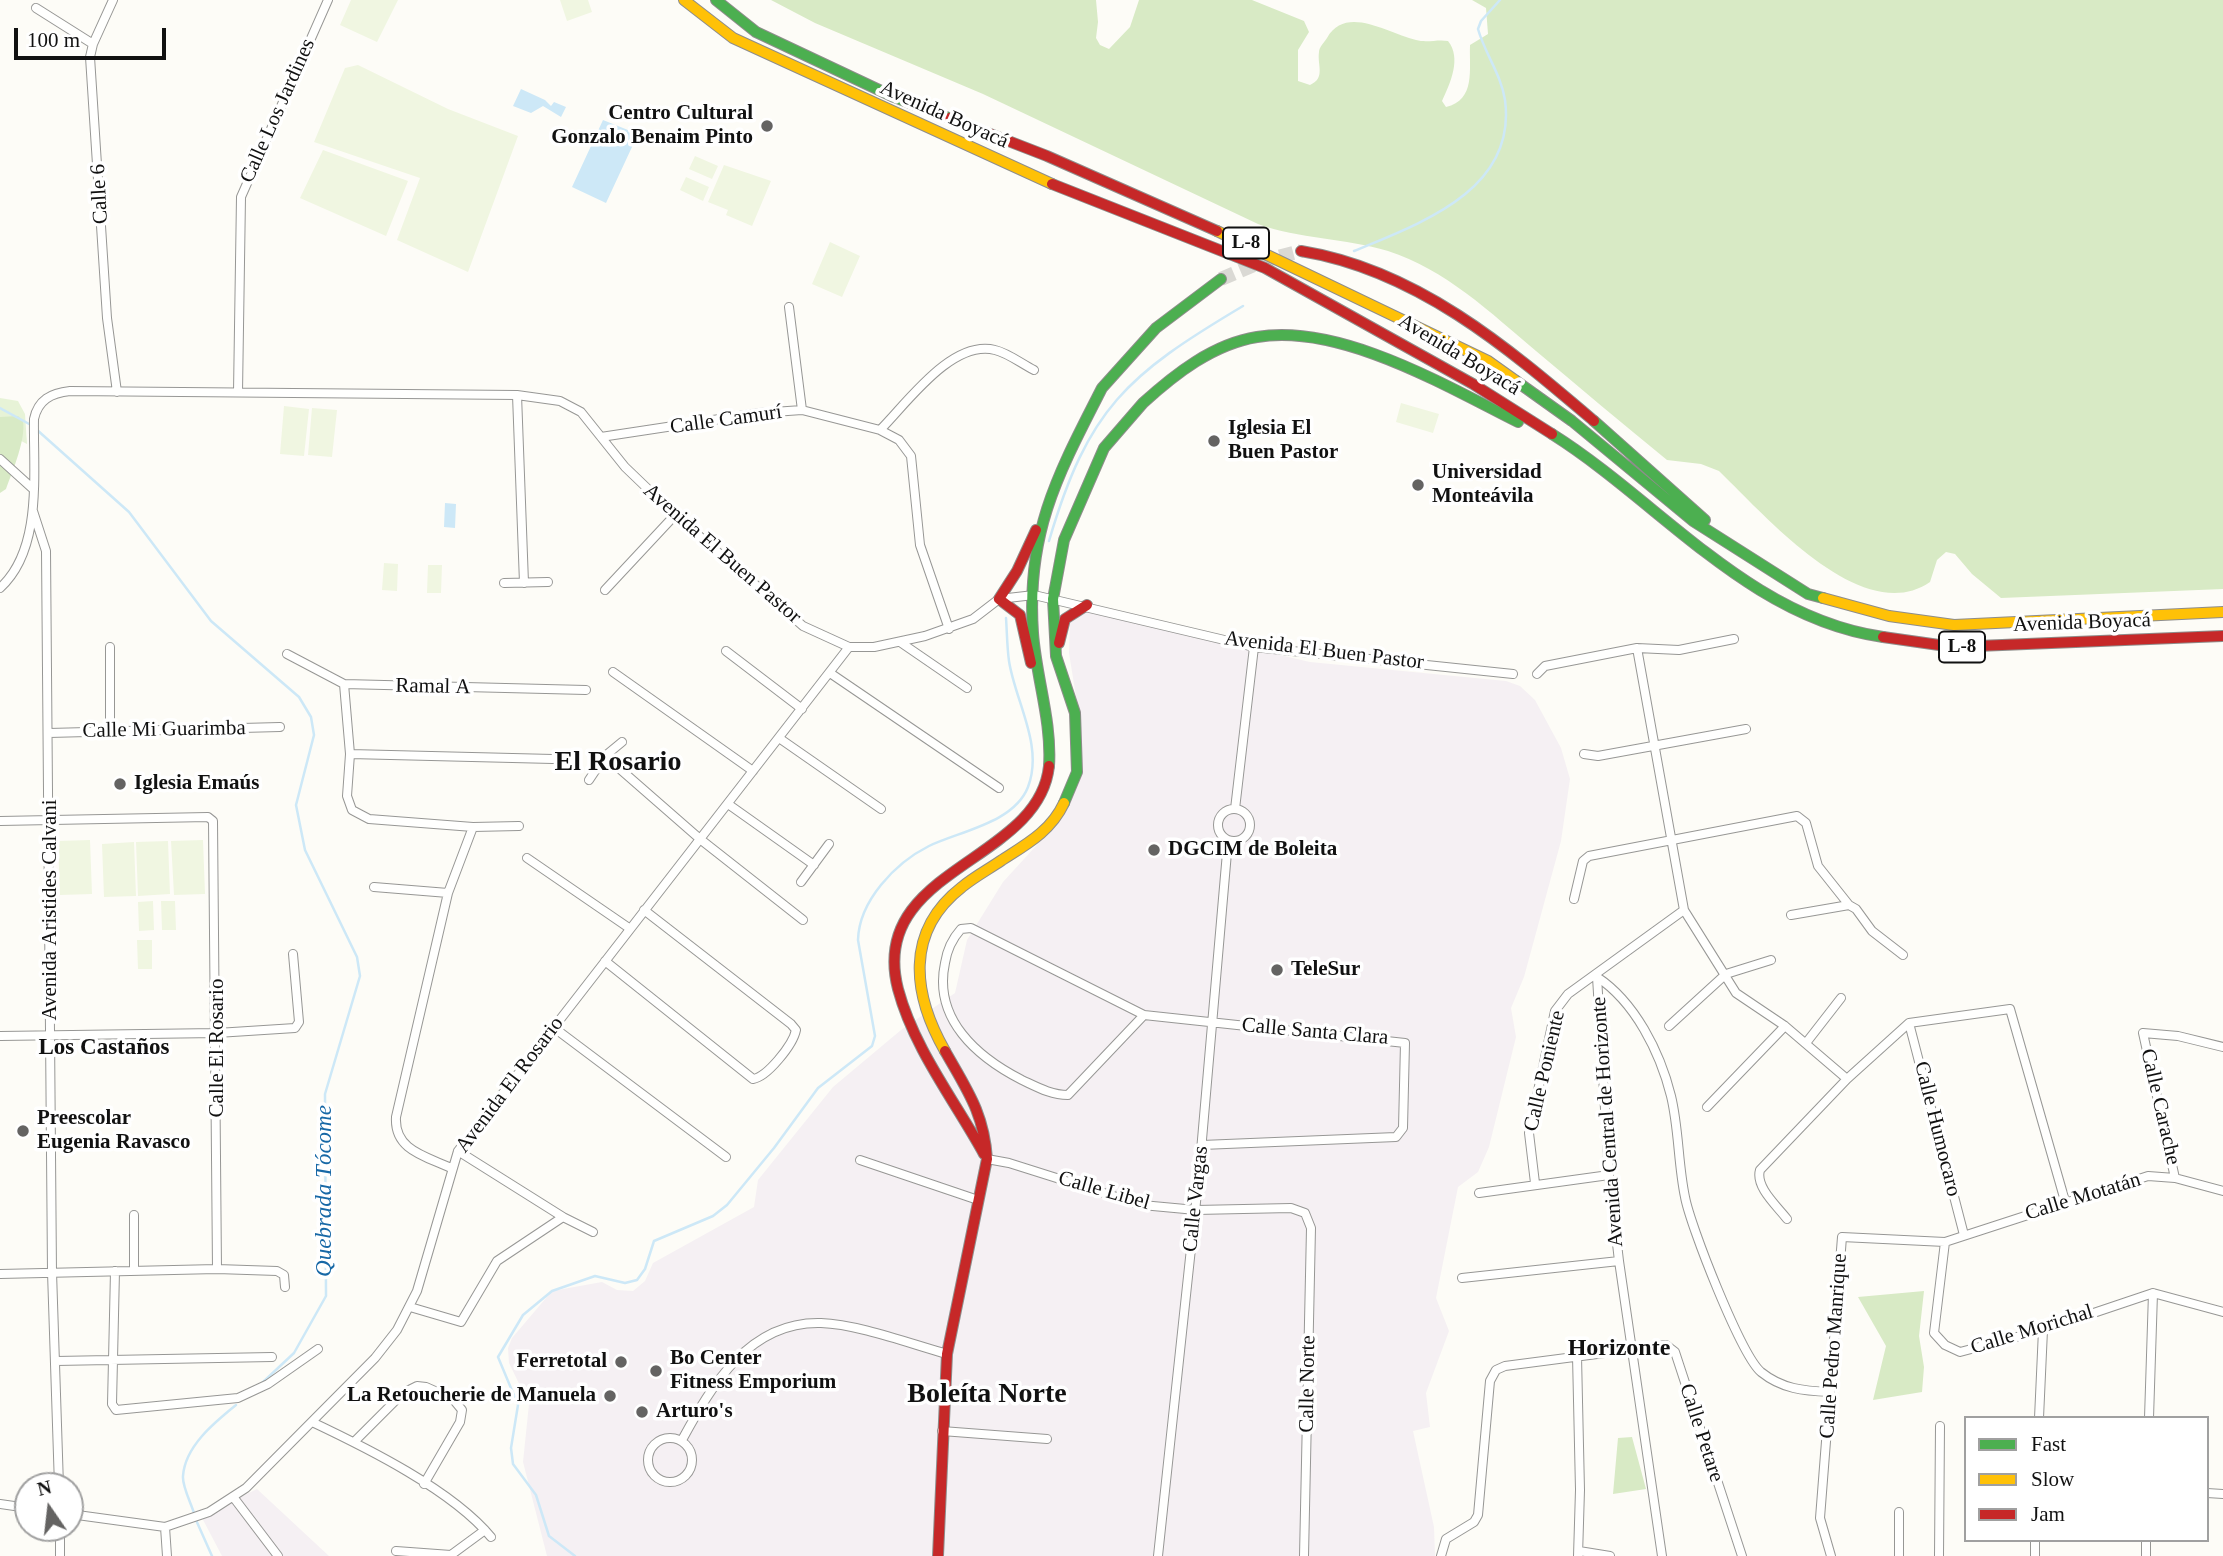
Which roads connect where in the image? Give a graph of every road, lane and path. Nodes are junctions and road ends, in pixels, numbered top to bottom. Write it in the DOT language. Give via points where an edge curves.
graph roads {
  1 [pos="113,0"];
  2 [pos="328,0"];
  3 [pos="684,0"];
  4 [pos="716,0"];
  5 [pos="36,8"];
  6 [pos="93,44"];
  7 [pos="1301,251"];
  8 [pos="1221,279"];
  9 [pos="789,307"];
  10 [pos="1034,370"];
  11 [pos="117,392"];
  12 [pos="238,392"];
  13 [pos="517,395"];
  14 [pos="802,410"];
  15 [pos="880,430"];
  16 [pos="601,437"];
  17 [pos="1579,451"];
  18 [pos="0,459"];
  19 [pos="32,488"];
  20 [pos="31,505"];
  21 [pos="675,515"];
  22 [pos="1042,518"];
  23 [pos="1738,553"];
  24 [pos="548,582"];
  25 [pos="504,583"];
  26 [pos="524,583"];
  27 [pos="0,588"];
  28 [pos="606,590"];
  29 [pos="1034,595"];
  30 [pos="999,599"];
  31 [pos="1053,599"];
  32 [pos="1087,605"];
  33 [pos="2223,612"];
  34 [pos="949,629"];
  35 [pos="2223,636"];
  36 [pos="1734,639"];
  37 [pos="900,642"];
  38 [pos="110,647"];
  39 [pos="849,647"];
  40 [pos="1254,647"];
  41 [pos="1637,649"];
  42 [pos="726,651"];
  43 [pos="287,654"];
  44 [pos="1056,656"];
  45 [pos="613,672"];
  46 [pos="830,673"];
  47 [pos="1513,674"];
  48 [pos="1537,674"];
  49 [pos="1037,679"];
  50 [pos="344,684"];
  51 [pos="967,688"];
  52 [pos="586,690"];
  53 [pos="802,709"];
  54 [pos="280,727"];
  55 [pos="1746,729"];
  56 [pos="110,731"];
  57 [pos="49,733"];
  58 [pos="779,738"];
  59 [pos="622,743"];
  60 [pos="1655,746"];
  61 [pos="351,754"];
  62 [pos="1584,754"];
  63 [pos="605,756"];
  64 [pos="553,759"];
  65 [pos="753,771"];
  66 [pos="589,780"];
  67 [pos="999,788"];
  68 [pos="727,804"];
  69 [pos="881,809"];
  70 [pos="1235,809"];
  71 [pos="50,820"];
  72 [pos="0,821"];
  73 [pos="519,826"];
  74 [pos="473,827"];
  75 [pos="700,839"];
  76 [pos="1228,841"];
  77 [pos="1673,841"];
  78 [pos="829,844"];
  79 [pos="527,858"];
  80 [pos="814,865"];
  81 [pos="801,882"];
  82 [pos="374,887"];
  83 [pos="448,893"];
  84 [pos="1574,900"];
  85 [pos="1849,905"];
  86 [pos="644,910"];
  87 [pos="1684,911"];
  88 [pos="1791,915"];
  89 [pos="803,920"];
  90 [pos="629,928"];
  91 [pos="293,954"];
  92 [pos="1903,955"];
  93 [pos="1771,960"];
  94 [pos="605,961"];
  95 [pos="1726,974"];
  96 [pos="1597,977"];
  97 [pos="1841,998"];
  98 [pos="1144,1015"];
  99 [pos="1213,1023"];
  100 [pos="1909,1023"];
  101 [pos="1669,1026"];
  102 [pos="1785,1026"];
  103 [pos="553,1027"];
  104 [pos="217,1033"];
  105 [pos="0,1036"];
  106 [pos="51,1036"];
  107 [pos="1806,1043"];
  108 [pos="2223,1047"];
  109 [pos="1847,1080"];
  110 [pos="1707,1107"];
  111 [pos="1202,1145"];
  112 [pos="458,1151"];
  113 [pos="726,1157"];
  114 [pos="987,1159"];
  115 [pos="860,1160"];
  116 [pos="451,1168"];
  117 [pos="1609,1175"];
  118 [pos="2175,1178"];
  119 [pos="1535,1184"];
  120 [pos="2223,1191"];
  121 [pos="1479,1193"];
  122 [pos="978,1200"];
  123 [pos="2065,1201"];
  124 [pos="1196,1210"];
  125 [pos="1305,1213"];
  126 [pos="134,1215"];
  127 [pos="563,1217"];
  128 [pos="1787,1219"];
  129 [pos="593,1232"];
  130 [pos="1964,1235"];
  131 [pos="1945,1242"];
  132 [pos="1619,1261"];
  133 [pos="217,1269"];
  134 [pos="115,1271"];
  135 [pos="134,1271"];
  136 [pos="52,1272"];
  137 [pos="0,1274"];
  138 [pos="1462,1278"];
  139 [pos="285,1287"];
  140 [pos="2153,1293"];
  141 [pos="410,1307"];
  142 [pos="2223,1312"];
  143 [pos="2043,1330"];
  144 [pos="318,1349"];
  145 [pos="1632,1349"];
  146 [pos="947,1354"];
  147 [pos="1577,1356"];
  148 [pos="272,1357"];
  149 [pos="111,1360"];
  150 [pos="55,1361"];
  151 [pos="1830,1392"];
  152 [pos="2039,1416"];
  153 [pos="2149,1416"];
  154 [pos="312,1422"];
  155 [pos="1940,1426"];
  156 [pos="942,1431"];
  157 [pos="1047,1439"];
  158 [pos="682,1440"];
  159 [pos="354,1442"];
  160 [pos="59,1472"];
  161 [pos="424,1484"];
  162 [pos="233,1498"];
  163 [pos="1899,1512"];
  164 [pos="84,1516"];
  165 [pos="166,1527"];
  166 [pos="396,1551"];
  167 [pos="1578,1553"];
  168 [pos="167,1556"];
  169 [pos="278,1556"];
  170 [pos="938,1556"];
  171 [pos="1158,1556"];
  172 [pos="1304,1556"];
  173 [pos="1441,1556"];
  174 [pos="1609,1556"];
  175 [pos="1662,1556"];
  176 [pos="1742,1556"];
  177 [pos="1831,1556"];
  178 [pos="1899,1556"];
  179 [pos="1938,1556"];
  1 -- 6 [label="street, Calle 6"];
  2 -- 12 [label="street, Calle Los Jardines" via="241,197"];
  3 -- 17 [label="main road, Avenida Boyacá / L-8" via="733,38 941,136 1090,201 1265,268 1473,384"];
  4 -- 23 [label="main road, Avenida Boyacá / L-8" via="756,32 894,97 1208,226 1488,361 1572,421"];
  5 -- 6 [label="street"];
  6 -- 11 [label="street, Calle 6" via="90,57 107,318"];
  7 -- 23 [label="main road" via="1349,260 1420,288 1460,314 1588,413"];
  8 -- 22 [label="main road" via="1159,323 1126,355 1102,388"];
  9 -- 14 [label="street"];
  10 -- 15 [label="street" via="995,350 956,355"];
  11 -- 12 [label="street, Avenida El Buen Pastor"];
  11 -- 19 [label="street, Avenida El Buen Pastor" via="70,391 45,398 36,412"];
  12 -- 13 [label="street, Avenida El Buen Pastor"];
  13 -- 16 [label="street, Avenida El Buen Pastor" via="568,403"];
  13 -- 26 [label="street"];
  14 -- 15 [label="street, Calle Camurí"];
  14 -- 16 [label="street, Calle Camurí"];
  15 -- 34 [label="street, Calle Camurí" via="899,440 911,456 920,545"];
  16 -- 21 [label="street, Avenida El Buen Pastor"];
  17 -- 31 [label="main road" via="1393,364 1312,338 1258,336 1189,364 1143,403 1104,448 1064,540"];
  17 -- 35 [label="main road, Avenida Boyacá / L-8" via="1719,564 1792,606 1868,635 1953,647"];
  18 -- 19 [label="street"];
  19 -- 20 [label="street"];
  20 -- 27 [label="street" via="27,542 13,573"];
  20 -- 57 [label="street, Avenida Aristides Calvani" via="46,551"];
  21 -- 28 [label="street"];
  21 -- 39 [label="street, Avenida El Buen Pastor" via="803,626"];
  22 -- 29 [label="main road"];
  22 -- 30 [label="main road"];
  23 -- 33 [label="main road, Avenida Boyacá / L-8" via="1808,594 1889,616 1954,625"];
  24 -- 26 [label="street"];
  25 -- 26 [label="street"];
  29 -- 30 [label="street, Avenida El Buen Pastor"];
  29 -- 31 [label="street, Avenida El Buen Pastor"];
  29 -- 49 [label="main road"];
  30 -- 34 [label="street, Avenida El Buen Pastor" via="973,619"];
  30 -- 49 [label="main road" via="1020,615"];
  31 -- 32 [label="street, Avenida El Buen Pastor"];
  31 -- 44 [label="main road"];
  32 -- 40 [label="street, Avenida El Buen Pastor"];
  32 -- 44 [label="main road" via="1065,619"];
  34 -- 37 [label="street, Avenida El Buen Pastor"];
  36 -- 41 [label="street" via="1679,650"];
  37 -- 39 [label="street, Avenida El Buen Pastor"];
  37 -- 51 [label="street"];
  38 -- 56 [label="street"];
  39 -- 46 [label="street, Avenida El Rosario"];
  40 -- 47 [label="street, Avenida El Buen Pastor"];
  40 -- 70 [label="street, Calle Vargas"];
  41 -- 48 [label="street" via="1545,666"];
  41 -- 60 [label="street"];
  42 -- 53 [label="street"];
  43 -- 50 [label="street, Ramal A"];
  44 -- 114 [label="main road" via="1075,713 1077,772 1062,808 1035,839 960,888 937,914 922,942 918,977 922,1001 932,1028 979,1110"];
  45 -- 65 [label="street"];
  46 -- 53 [label="street, Avenida El Rosario"];
  46 -- 67 [label="street"];
  49 -- 114 [label="main road" via="1050,741 1047,782 1037,804 1023,821 920,897 897,940 898,992 919,1043"];
  50 -- 52 [label="street, Ramal A"];
  50 -- 61 [label="street"];
  53 -- 58 [label="street, Avenida El Rosario"];
  54 -- 56 [label="street, Calle Mi Guarimba"];
  55 -- 60 [label="street"];
  56 -- 57 [label="street, Calle Mi Guarimba"];
  57 -- 71 [label="street, Avenida Aristides Calvani"];
  58 -- 65 [label="street, Avenida El Rosario"];
  58 -- 69 [label="street"];
  59 -- 63 [label="street"];
  60 -- 62 [label="street" via="1598,756"];
  60 -- 77 [label="street"];
  61 -- 64 [label="street"];
  61 -- 74 [label="street" via="347,796 359,816"];
  63 -- 66 [label="street"];
  63 -- 75 [label="street"];
  65 -- 68 [label="street, Avenida El Rosario"];
  68 -- 75 [label="street, Avenida El Rosario"];
  68 -- 80 [label="street"];
  70 -- 76 [label="street, Calle Vargas" via="1218,820 1220,835"];
  70 -- 76 [label="street, Calle Vargas" via="1247,816 1249,831 1239,841"];
  71 -- 72 [label="street"];
  71 -- 104 [label="street, Calle El Rosario" via="208,817 215,827"];
  71 -- 106 [label="street, Avenida Aristides Calvani"];
  73 -- 74 [label="street"];
  74 -- 83 [label="street"];
  75 -- 86 [label="street, Avenida El Rosario"];
  75 -- 89 [label="street"];
  76 -- 99 [label="street, Calle Vargas"];
  77 -- 84 [label="street" via="1585,858"];
  77 -- 85 [label="street" via="1801,817 1818,866"];
  77 -- 87 [label="street"];
  78 -- 80 [label="street"];
  79 -- 90 [label="street"];
  80 -- 81 [label="street"];
  82 -- 83 [label="street"];
  83 -- 116 [label="street" via="395,1128 407,1148"];
  85 -- 88 [label="street"];
  85 -- 92 [label="street"];
  86 -- 90 [label="street, Avenida El Rosario"];
  86 -- 94 [label="street" via="796,1030 794,1038 763,1075 752,1079"];
  87 -- 95 [label="street"];
  87 -- 96 [label="street, Avenida Central de Horizonte"];
  90 -- 94 [label="street, Avenida El Rosario"];
  91 -- 104 [label="street" via="298,1026"];
  93 -- 95 [label="street"];
  94 -- 103 [label="street, Avenida El Rosario"];
  95 -- 101 [label="street"];
  95 -- 102 [label="street" via="1736,993"];
  96 -- 117 [label="street, Avenida Central de Horizonte"];
  96 -- 119 [label="street, Calle Poniente" via="1568,994 1555,1011 1529,1133"];
  96 -- 151 [label="street" via="1623,998 1663,1073 1688,1211 1745,1352 1762,1373 1786,1387"];
  97 -- 107 [label="street"];
  98 -- 98 [label="street, Calle Santa Clara" via="971,928 961,929 947,951 940,984 957,1026 984,1058 1042,1090 1068,1096"];
  98 -- 99 [label="street, Calle Santa Clara"];
  99 -- 111 [label="street, Calle Vargas"];
  99 -- 111 [label="street, Calle Santa Clara" via="1402,1040 1406,1047 1404,1128 1396,1137"];
  100 -- 109 [label="street"];
  100 -- 123 [label="street" via="2010,1009"];
  100 -- 130 [label="street, Calle Humocaro"];
  102 -- 107 [label="street"];
  102 -- 110 [label="street"];
  103 -- 112 [label="street, Avenida El Rosario"];
  103 -- 113 [label="street"];
  104 -- 106 [label="street"];
  104 -- 133 [label="street, Calle El Rosario"];
  105 -- 106 [label="street"];
  106 -- 136 [label="street, Avenida Aristides Calvani"];
  107 -- 109 [label="street"];
  108 -- 118 [label="street, Calle Carache" via="2143,1032"];
  109 -- 128 [label="street" via="1760,1170 1762,1187"];
  111 -- 124 [label="street, Calle Vargas"];
  112 -- 116 [label="street, Avenida El Rosario"];
  112 -- 127 [label="street"];
  114 -- 122 [label="main road"];
  114 -- 124 [label="street, Calle Libel" via="1142,1205"];
  115 -- 122 [label="street"];
  116 -- 141 [label="street, Avenida El Rosario" via="423,1276"];
  117 -- 119 [label="street"];
  117 -- 132 [label="street, Avenida Central de Horizonte"];
  118 -- 120 [label="street, Calle Motatán"];
  118 -- 123 [label="street, Calle Motatán" via="2148,1177"];
  119 -- 121 [label="street"];
  122 -- 146 [label="main road"];
  123 -- 130 [label="street, Calle Motatán"];
  124 -- 125 [label="street, Calle Libel" via="1291,1208"];
  124 -- 171 [label="street, Calle Vargas"];
  125 -- 172 [label="street, Calle Norte" via="1311,1228"];
  126 -- 135 [label="street"];
  127 -- 129 [label="street"];
  127 -- 141 [label="street" via="497,1261 461,1322"];
  130 -- 131 [label="street, Calle Motatán"];
  131 -- 143 [label="street, Calle Morichal" via="1934,1333 1945,1345 1959,1352"];
  131 -- 151 [label="street, Calle Pedro Manrique" via="1842,1237"];
  132 -- 138 [label="street"];
  132 -- 145 [label="street, Avenida Central de Horizonte"];
  133 -- 135 [label="street"];
  133 -- 139 [label="street" via="282,1272"];
  134 -- 135 [label="street"];
  134 -- 136 [label="street"];
  134 -- 149 [label="street"];
  136 -- 137 [label="street"];
  136 -- 150 [label="street, Avenida Aristides Calvani"];
  140 -- 142 [label="street"];
  140 -- 143 [label="street, Calle Morichal"];
  140 -- 153 [label="street"];
  141 -- 154 [label="street, Avenida El Rosario" via="375,1358"];
  143 -- 152 [label="street"];
  144 -- 149 [label="street" via="268,1384 238,1398 116,1410 111,1404"];
  145 -- 147 [label="street, Calle Petare"];
  145 -- 175 [label="street, Avenida Central de Horizonte"];
  145 -- 176 [label="street, Calle Petare" via="1665,1345 1675,1352"];
  146 -- 156 [label="main road"];
  146 -- 158 [label="street" via="831,1324 768,1335 726,1370"];
  147 -- 167 [label="street"];
  147 -- 173 [label="street, Calle Petare" via="1505,1366 1492,1375 1478,1515 1446,1539"];
  148 -- 149 [label="street"];
  149 -- 150 [label="street"];
  150 -- 160 [label="street, Avenida Aristides Calvani"];
  151 -- 177 [label="street, Calle Pedro Manrique" via="1820,1518"];
  154 -- 159 [label="street"];
  154 -- 162 [label="street, Avenida El Rosario"];
  155 -- 179 [label="street"];
  156 -- 157 [label="street"];
  156 -- 170 [label="main road"];
  158 -- 158 [label="street" via="667,1437 652,1446 648,1461 657,1478 679,1480 690,1470 692,1454"];
  159 -- 161 [label="street"];
  159 -- 161 [label="street" via="409,1389 426,1387 453,1399 462,1410 460,1422"];
  161 -- 166 [label="street" via="467,1512 488,1533 451,1555"];
  162 -- 165 [label="street, Avenida El Rosario"];
  162 -- 169 [label="street"];
  163 -- 178 [label="street"];
  164 -- 165 [label="street, Avenida El Rosario"];
  165 -- 168 [label="street"];
  167 -- 174 [label="street"];
}
